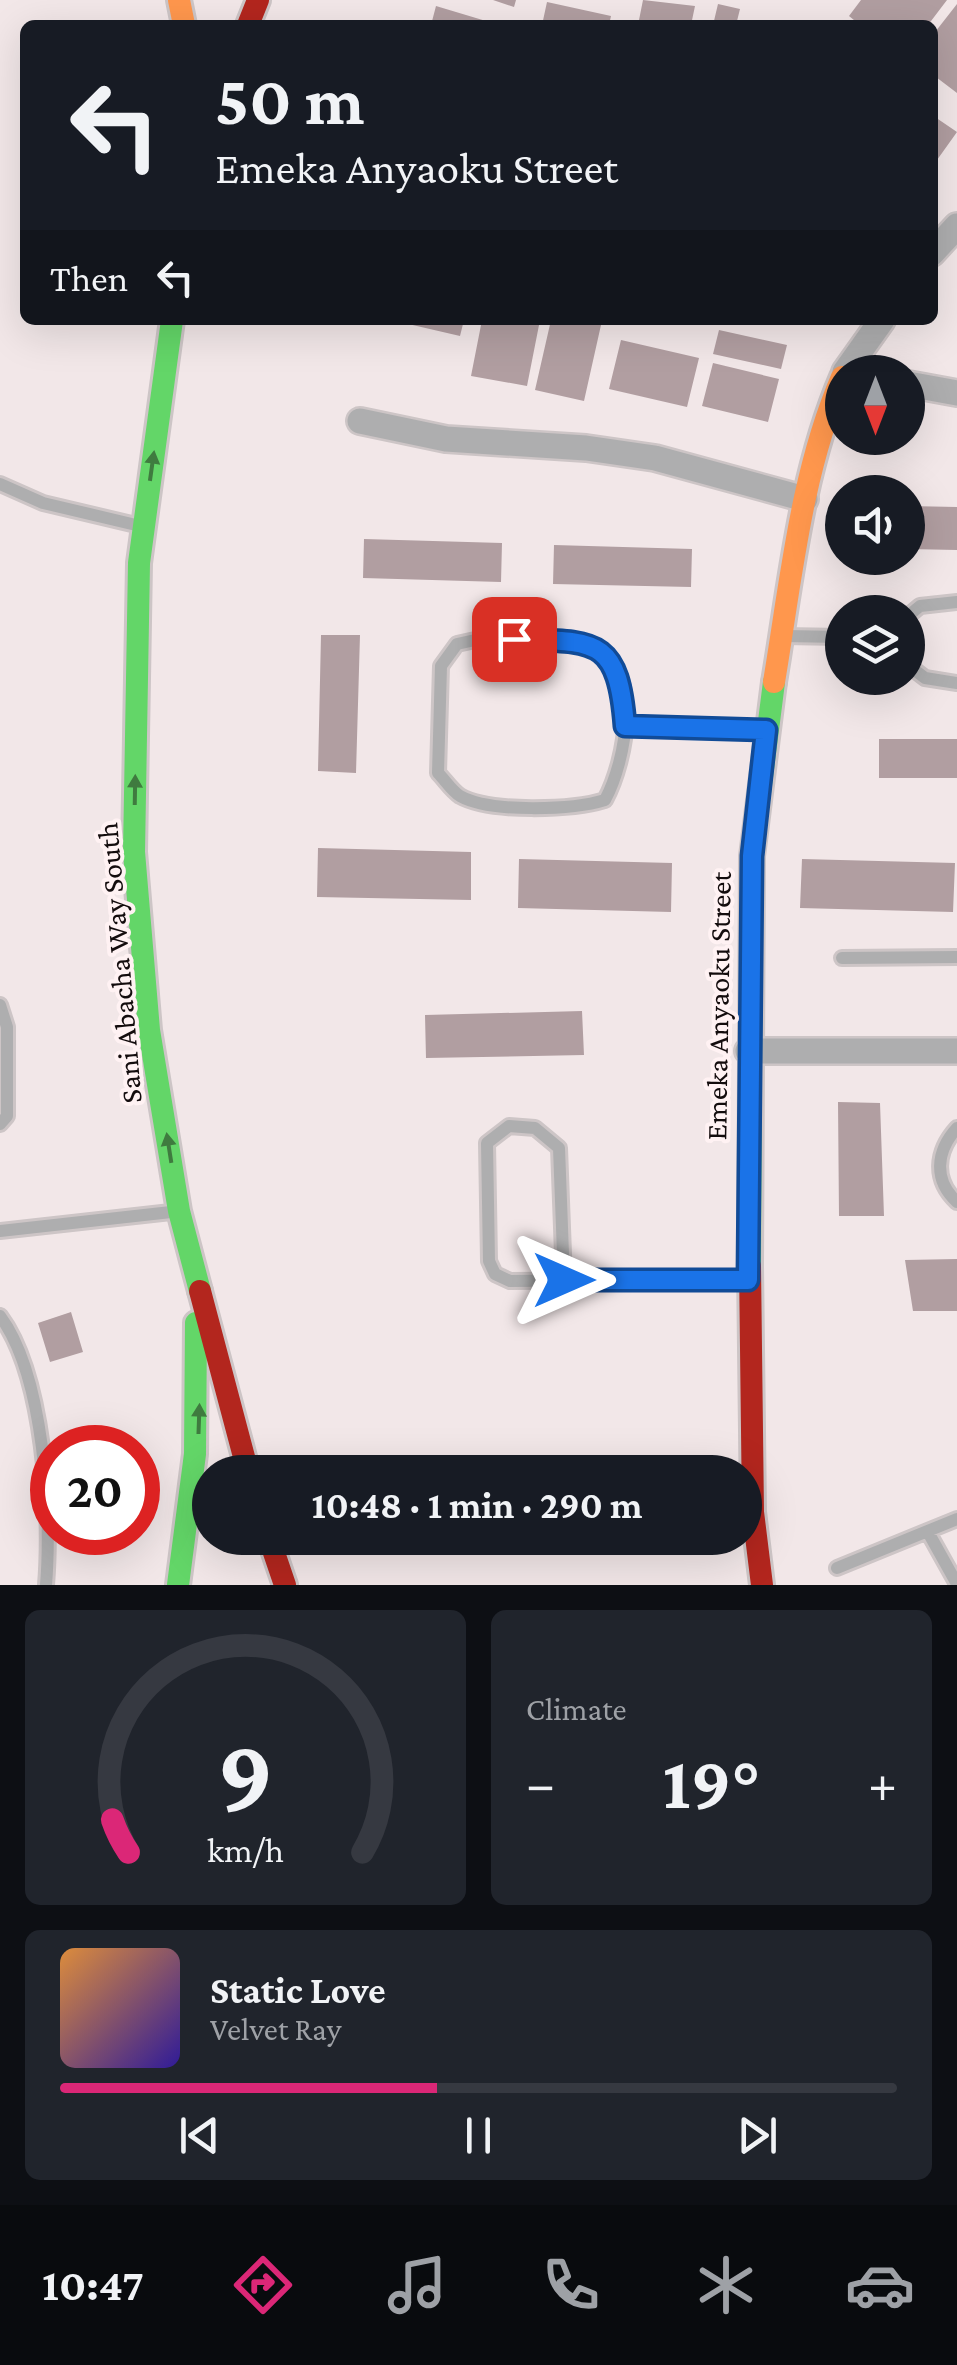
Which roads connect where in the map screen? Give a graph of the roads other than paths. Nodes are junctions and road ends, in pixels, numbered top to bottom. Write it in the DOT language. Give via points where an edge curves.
graph roads {
  1 [pos="957,226"];
  2 [pos="938,246"];
  3 [pos="171,325"];
  4 [pos="879,325"];
  5 [pos="861,355"];
  6 [pos="925,387"];
  7 [pos="957,393"];
  8 [pos="825,417"];
  9 [pos="360,421"];
  10 [pos="0,484"];
  11 [pos="806,499"];
  12 [pos="143,527"];
  13 [pos="957,602"];
  14 [pos="925,605"];
  15 [pos="782,636"];
  16 [pos="825,637"];
  17 [pos="925,677"];
  18 [pos="957,683"];
  19 [pos="625,726"];
  20 [pos="766,730"];
  21 [pos="842,958"];
  22 [pos="957,958"];
  23 [pos="0,1004"];
  24 [pos="957,1050"];
  25 [pos="748,1051"];
  26 [pos="0,1124"];
  27 [pos="957,1128"];
  28 [pos="957,1202"];
  29 [pos="179,1211"];
  30 [pos="0,1231"];
  31 [pos="195,1278"];
  32 [pos="564,1280"];
  33 [pos="748,1280"];
  34 [pos="0,1316"];
  35 [pos="243,1455"];
  36 [pos="957,1519"];
  37 [pos="928,1532"];
  38 [pos="275,1555"];
  39 [pos="836,1568"];
  40 [pos="957,1584"];
  41 [pos="46,1585"];
  42 [pos="178,1585"];
  43 [pos="285,1585"];
  44 [pos="762,1585"];
  1 -- 2 [label="street"];
  12 -- 3 [label="main road, Sani Abacha Way South, one-way"];
  4 -- 5 [label="street, Emeka Anyaoku Street"];
  6 -- 7 [label="street"];
  8 -- 11 [label="main road, Emeka Anyaoku Street"];
  9 -- 11 [label="street" via="446,439 654,458"];
  10 -- 12 [label="lane" via="44,503"];
  11 -- 15 [label="main road, Emeka Anyaoku Street"];
  29 -- 12 [label="main road, Sani Abacha Way South, one-way" via="150,1030 134,852"];
  13 -- 14 [label="lane"];
  15 -- 16 [label="lane"];
  15 -- 20 [label="main road, Emeka Anyaoku Street"];
  17 -- 18 [label="lane"];
  19 -- 19 [label="lane" via="617,778 605,800 579,808 483,804 458,796 438,772 441,666 457,644 484,638 589,644 612,658"];
  19 -- 20 [label="lane"];
  20 -- 25 [label="main road, Emeka Anyaoku Street" via="752,856"];
  21 -- 22 [label="lane"];
  23 -- 26 [label="lane" via="8,1048 6,1116"];
  24 -- 25 [label="street"];
  25 -- 33 [label="main road, Emeka Anyaoku Street"];
  27 -- 28 [label="lane" via="939,1160 940,1178"];
  29 -- 30 [label="lane"];
  29 -- 31 [label="main road, Sani Abacha Way South"];
  31 -- 35 [label="main road, Sani Abacha Way South"];
  42 -- 31 [label="main road, one-way" via="200,1420"];
  32 -- 32 [label="lane" via="510,1281 489,1261 485,1153 495,1134 509,1126 535,1128 558,1148"];
  32 -- 33 [label="lane"];
  33 -- 44 [label="main road, Emeka Anyaoku Street" via="753,1512"];
  34 -- 41 [label="lane" via="14,1336 40,1433 50,1542"];
  36 -- 37 [label="lane"];
  37 -- 39 [label="lane"];
  37 -- 40 [label="lane"];
  38 -- 43 [label="main road"];
}
